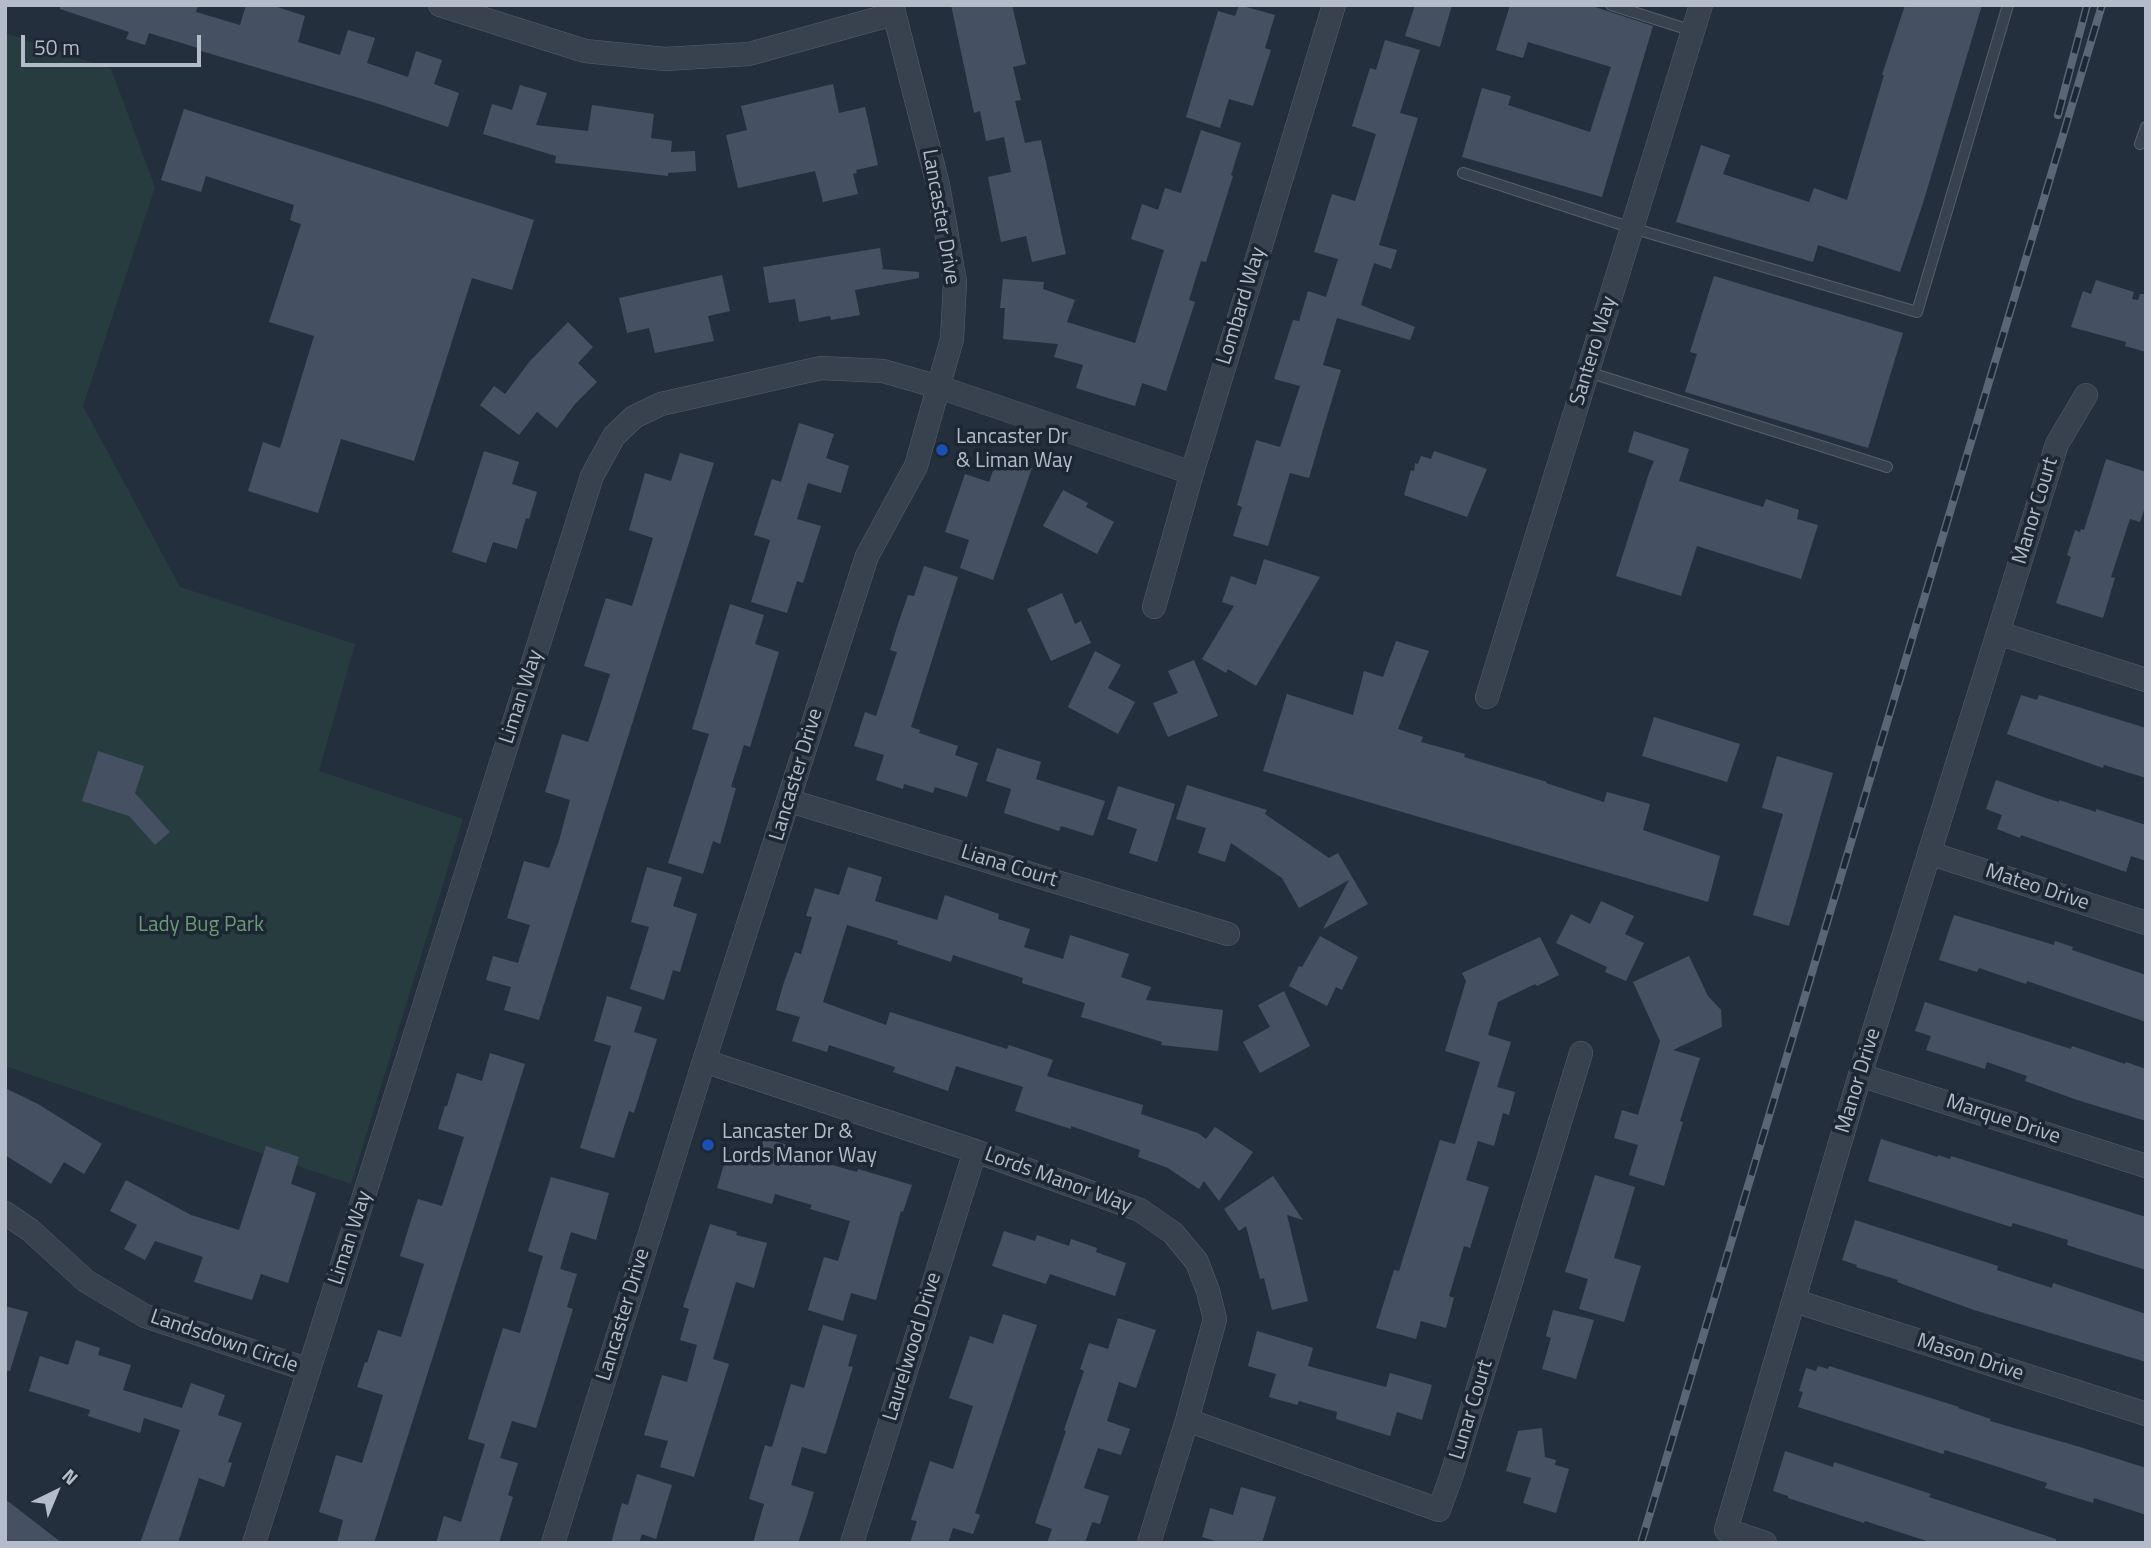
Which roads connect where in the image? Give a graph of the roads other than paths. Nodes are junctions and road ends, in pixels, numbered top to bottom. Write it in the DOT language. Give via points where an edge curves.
graph roads {
  1 [pos="440,5"];
  2 [pos="1334,5"];
  3 [pos="1611,5"];
  4 [pos="1701,5"];
  5 [pos="2008,5"];
  6 [pos="893,10"];
  7 [pos="1693,31"];
  8 [pos="2146,127"];
  9 [pos="2140,144"];
  10 [pos="1463,173"];
  11 [pos="1632,228"];
  12 [pos="1588,372"];
  13 [pos="940,387"];
  14 [pos="2086,396"];
  15 [pos="1887,467"];
  16 [pos="1192,473"];
  17 [pos="1154,607"];
  18 [pos="1998,633"];
  19 [pos="2146,680"];
  20 [pos="1487,697"];
  21 [pos="790,801"];
  22 [pos="1929,853"];
  23 [pos="2146,923"];
  24 [pos="1228,934"];
  25 [pos="1581,1053"];
  26 [pos="704,1061"];
  27 [pos="1860,1075"];
  28 [pos="975,1151"];
  29 [pos="2146,1166"];
  30 [pos="5,1213"];
  31 [pos="1795,1301"];
  32 [pos="309,1370"];
  33 [pos="2146,1414"];
  34 [pos="1187,1420"];
  35 [pos="254,1543"];
  36 [pos="553,1543"];
  37 [pos="852,1543"];
  38 [pos="1149,1543"];
  39 [pos="1765,1543"];
  1 -- 6 [label="street" via="585,51 665,60 749,54"];
  2 -- 16 [label="street, Lombard Way"];
  3 -- 7 [label="lane"];
  4 -- 7 [label="street, Santero Way"];
  5 -- 11 [label="lane" via="1916,312"];
  6 -- 13 [label="street, Lancaster Drive" via="938,185 954,282 952,339"];
  7 -- 11 [label="street, Santero Way"];
  8 -- 9 [label="lane"];
  10 -- 11 [label="lane"];
  11 -- 12 [label="street, Santero Way"];
  12 -- 15 [label="lane"];
  12 -- 20 [label="street, Santero Way"];
  13 -- 16 [label="street, Liman Way"];
  13 -- 21 [label="street, Lancaster Drive" via="916,466 867,556"];
  13 -- 32 [label="street, Liman Way" via="883,371 821,368 661,404 634,417 614,436 592,476"];
  14 -- 18 [label="street, Manor Court" via="2057,444"];
  16 -- 17 [label="street, Lombard Way"];
  18 -- 19 [label="street"];
  18 -- 22 [label="street, Manor Drive"];
  21 -- 24 [label="street, Liana Court"];
  21 -- 26 [label="street, Lancaster Drive"];
  22 -- 23 [label="street, Mateo Drive"];
  22 -- 27 [label="street, Manor Drive"];
  25 -- 34 [label="street, Lunar Court" via="1439,1510"];
  26 -- 28 [label="street, Lords Manor Way"];
  26 -- 36 [label="street, Lancaster Drive"];
  27 -- 29 [label="street, Marque Drive"];
  27 -- 31 [label="street, Manor Drive"];
  28 -- 34 [label="street, Lords Manor Way" via="1140,1210 1172,1233 1197,1262 1214,1319"];
  28 -- 37 [label="street, Laurelwood Drive"];
  30 -- 32 [label="street, Landsdown Circle" via="86,1281 145,1316"];
  31 -- 33 [label="street, Mason Drive"];
  31 -- 39 [label="street, Manor Drive" via="1726,1530"];
  32 -- 35 [label="street, Liman Way"];
  34 -- 38 [label="street, Lords Manor Way"];
}
